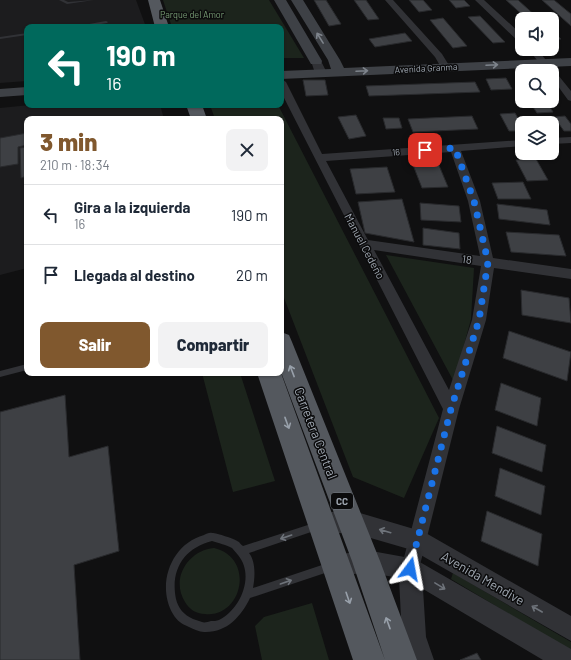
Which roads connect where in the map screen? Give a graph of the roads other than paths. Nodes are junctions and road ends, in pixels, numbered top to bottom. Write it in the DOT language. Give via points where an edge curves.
graph roads {
  1 [pos="61,0"];
  2 [pos="92,0"];
  3 [pos="154,0"];
  4 [pos="280,0"];
  5 [pos="296,0"];
  6 [pos="389,0"];
  7 [pos="479,0"];
  8 [pos="106,22"];
  9 [pos="93,24"];
  10 [pos="161,24"];
  11 [pos="515,33"];
  12 [pos="24,34"];
  13 [pos="0,38"];
  14 [pos="559,50"];
  15 [pos="571,50"];
  16 [pos="515,51"];
  17 [pos="439,56"];
  18 [pos="538,56"];
  19 [pos="334,60"];
  20 [pos="571,62"];
  21 [pos="284,63"];
  22 [pos="545,64"];
  23 [pos="559,66"];
  24 [pos="319,67"];
  25 [pos="445,67"];
  26 [pos="515,68"];
  27 [pos="339,72"];
  28 [pos="284,74"];
  29 [pos="559,82"];
  30 [pos="284,88"];
  31 [pos="24,91"];
  32 [pos="0,93"];
  33 [pos="571,98"];
  34 [pos="571,140"];
  35 [pos="559,141"];
  36 [pos="515,144"];
  37 [pos="455,148"];
  38 [pos="319,158"];
  39 [pos="364,244"];
  40 [pos="488,262"];
  41 [pos="571,274"];
  42 [pos="284,350"];
  43 [pos="24,367"];
  44 [pos="0,374"];
  45 [pos="270,376"];
  46 [pos="451,409"];
  47 [pos="350,521"];
  48 [pos="323,524"];
  49 [pos="416,540"];
  50 [pos="242,551"];
  51 [pos="366,561"];
  52 [pos="337,566"];
  53 [pos="410,569"];
  54 [pos="249,594"];
  55 [pos="571,629"];
  56 [pos="369,660"];
  57 [pos="401,660"];
  58 [pos="422,660"];
  59 [pos="566,660"];
  1 -- 2 [label="lane" via="67,3"];
  3 -- 10 [label="highway"];
  4 -- 24 [label="main road"];
  19 -- 5 [label="main road, one-way"];
  6 -- 17 [label="street"];
  7 -- 11 [label="street"];
  8 -- 9 [label="lane"];
  12 -- 13 [label="lane"];
  14 -- 15 [label="main road, Avenida Granma"];
  16 -- 17 [label="main road, Avenida Granma"];
  17 -- 19 [label="main road, Avenida Granma"];
  17 -- 25 [label="street"];
  18 -- 22 [label="street"];
  19 -- 24 [label="main road, Avenida Granma"];
  19 -- 27 [label="main road"];
  20 -- 23 [label="main road, Avenida Granma"];
  21 -- 24 [label="main road, Avenida Granma"];
  24 -- 27 [label="main road, Avenida Granma"];
  24 -- 28 [label="main road, Avenida Granma"];
  25 -- 26 [label="main road, Avenida Granma, one-way"];
  27 -- 25 [label="main road, Avenida Granma, one-way"];
  29 -- 33 [label="street"];
  30 -- 38 [label="street, Manuel Cedeño"];
  31 -- 32 [label="main road"];
  34 -- 35 [label="street"];
  36 -- 37 [label="street, 16"];
  37 -- 38 [label="street, 16"];
  37 -- 40 [label="street" via="474,201"];
  38 -- 39 [label="street, Manuel Cedeño"];
  39 -- 40 [label="street, 18"];
  39 -- 46 [label="street, Manuel Cedeño"];
  40 -- 41 [label="street, 18"];
  40 -- 46 [label="street" via="479,320"];
  47 -- 42 [label="highway, Carretera Central / CC, one-way"];
  43 -- 44 [label="lane"];
  45 -- 48 [label="highway, Carretera Central / CC, one-way"];
  46 -- 49 [label="street"];
  47 -- 48 [label="street, Avenida Mendive"];
  49 -- 47 [label="street, Avenida Mendive, one-way"];
  47 -- 51 [label="highway, Carretera Central / CC"];
  48 -- 50 [label="lane, one-way"];
  48 -- 52 [label="highway, Carretera Central / CC"];
  49 -- 53 [label="street"];
  55 -- 49 [label="street, Avenida Mendive, one-way"];
  50 -- 54 [label="lane" via="251,574"];
  50 -- 54 [label="lane" via="224,538 199,540 187,548 177,560 171,574 170,590 174,605 182,618 194,626 208,629 222,626 233,619 242,609"];
  51 -- 52 [label="street"];
  51 -- 53 [label="street"];
  57 -- 51 [label="highway, Carretera Central / CC, one-way"];
  54 -- 52 [label="lane, one-way"];
  52 -- 56 [label="highway, Carretera Central / CC, one-way"];
  53 -- 58 [label="street" via="414,637"];
  53 -- 59 [label="street, one-way"];
}
